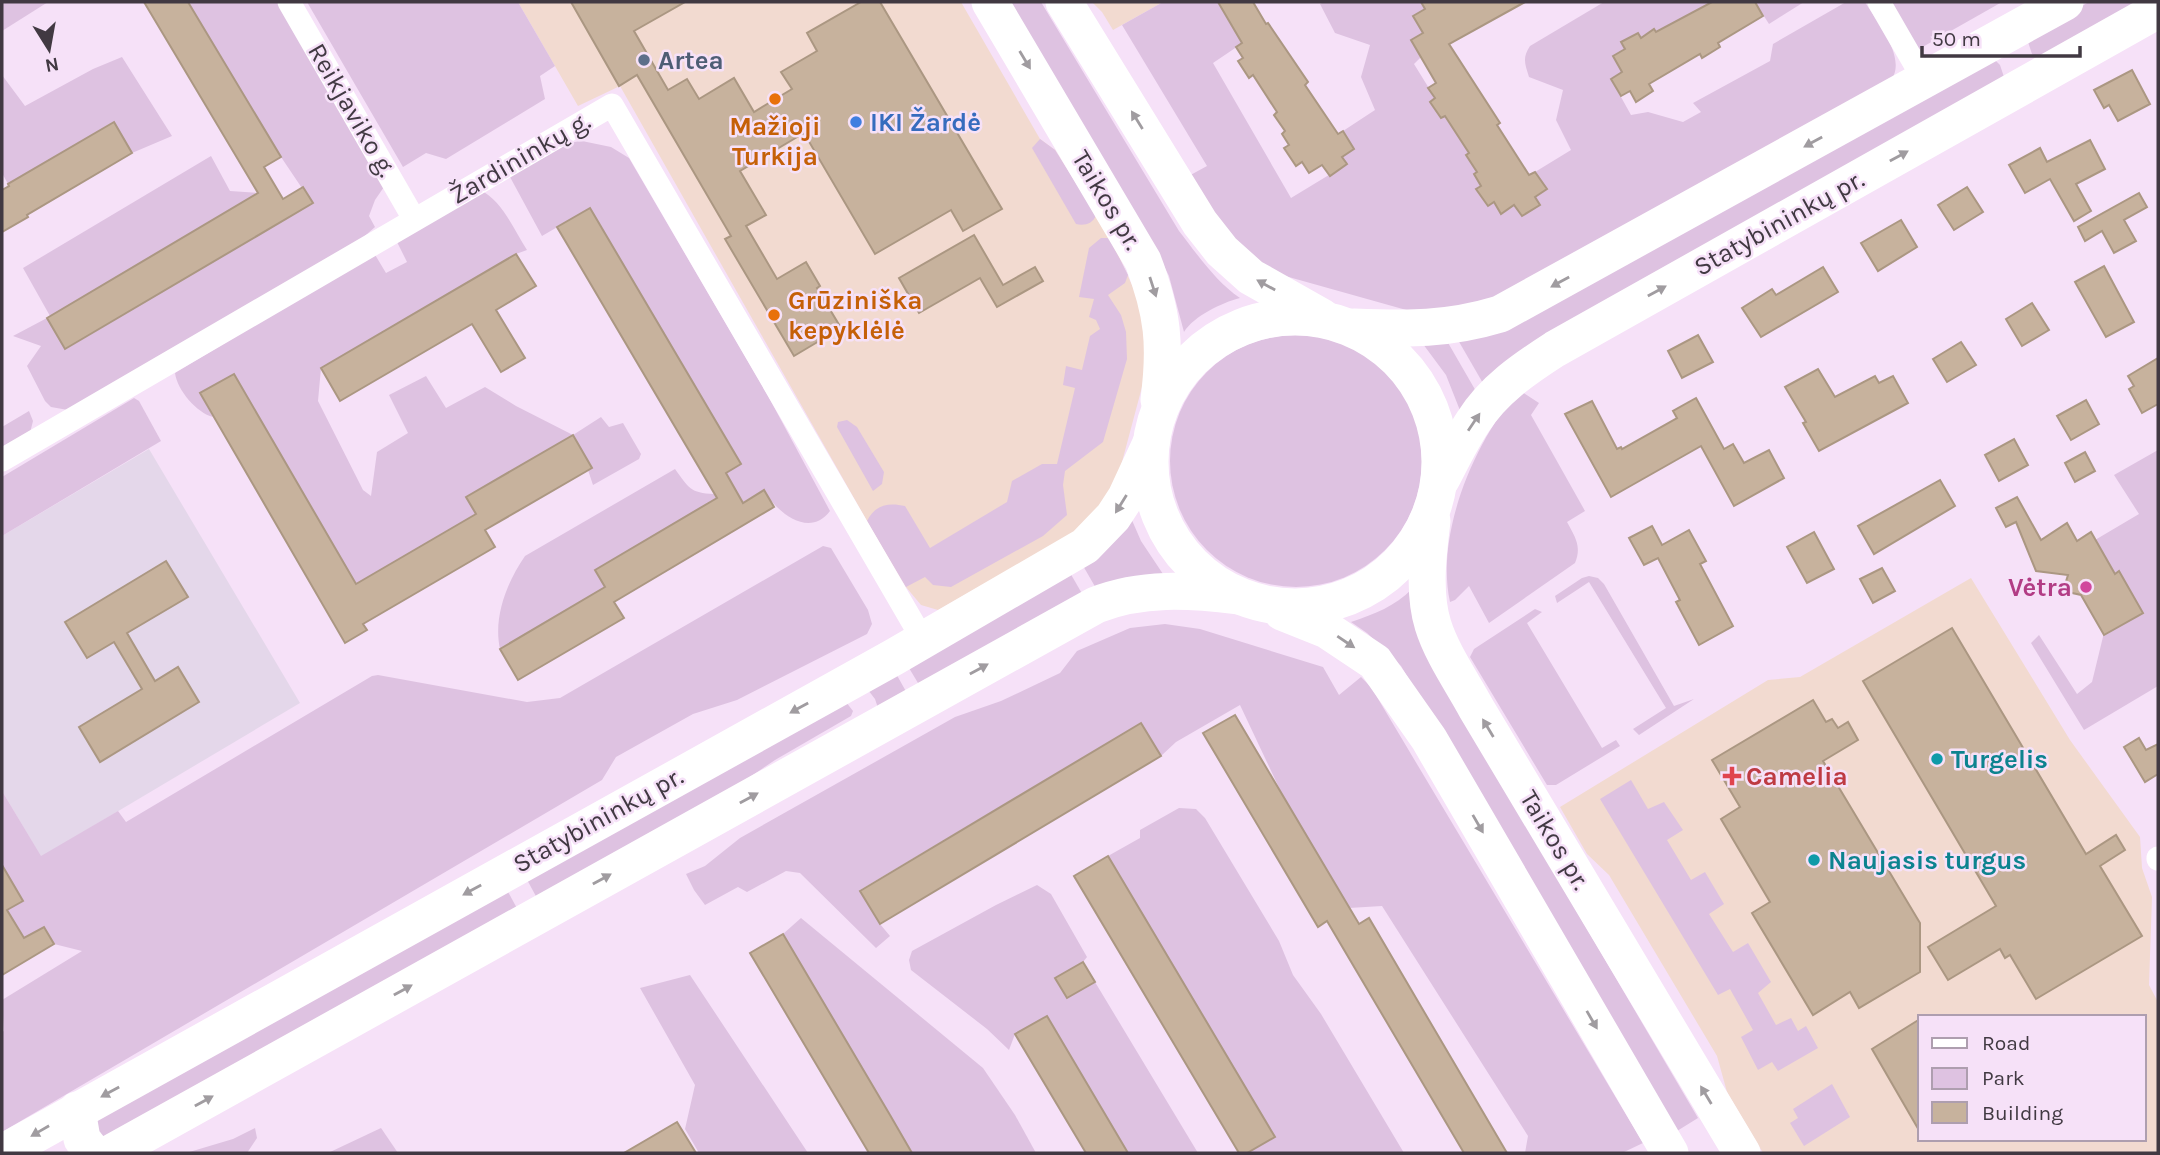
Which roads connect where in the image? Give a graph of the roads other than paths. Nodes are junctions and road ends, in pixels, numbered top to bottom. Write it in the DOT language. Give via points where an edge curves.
graph roads {
  1 [pos="289,2"];
  2 [pos="990,2"];
  3 [pos="1064,2"];
  4 [pos="1879,2"];
  5 [pos="2065,2"];
  6 [pos="2158,9"];
  7 [pos="2003,37"];
  8 [pos="1924,80"];
  9 [pos="2028,82"];
  10 [pos="414,219"];
  11 [pos="1339,323"];
  12 [pos="1154,430"];
  13 [pos="2,460"];
  14 [pos="1437,494"];
  15 [pos="1250,600"];
  16 [pos="923,640"];
  17 [pos="833,690"];
  18 [pos="859,735"];
  19 [pos="77,1110"];
  20 [pos="2,1153"];
  21 [pos="93,1153"];
  22 [pos="111,1153"];
  23 [pos="1670,1153"];
  24 [pos="1742,1153"];
  1 -- 10 [label="street, Reikjaviko g."];
  2 -- 12 [label="main road, Taikos pr., one-way" via="1143,261 1154,289 1162,319 1164,357"];
  11 -- 3 [label="main road, one-way" via="1251,277 1222,251 1200,223"];
  4 -- 8 [label="street"];
  5 -- 7 [label="main road, Statybininkų pr."];
  6 -- 9 [label="main road, Statybininkų pr."];
  7 -- 8 [label="main road, Statybininkų pr."];
  7 -- 9 [label="main road" via="2012,66"];
  8 -- 11 [label="main road, Statybininkų pr., one-way" via="1500,314 1445,328"];
  14 -- 9 [label="main road, Statybininkų pr., one-way" via="1488,403 1508,382 1555,349"];
  10 -- 13 [label="street, Žardininkų g."];
  10 -- 16 [label="street, Žardininkų g." via="612,105"];
  11 -- 12 [label="main road, Statybininkų pr." via="1298,316 1272,318 1222,336 1182,370 1167,393"];
  11 -- 14 [label="main road, Taikos pr." via="1387,349 1415,378 1437,427 1441,454"];
  12 -- 15 [label="main road" via="1150,470 1162,522 1193,566 1214,583"];
  12 -- 16 [label="main road, Statybininkų pr., one-way" via="1126,497 1085,546"];
  14 -- 15 [label="main road, Statybininkų pr." via="1423,533 1407,555 1365,590 1314,606 1287,607"];
  24 -- 14 [label="main road, Taikos pr., one-way" via="1449,659 1433,624 1429,589"];
  18 -- 15 [label="main road, Statybininkų pr., one-way" via="1116,597 1189,590"];
  15 -- 23 [label="main road, one-way" via="1328,629 1375,662 1429,739"];
  16 -- 17 [label="main road, Statybininkų pr."];
  17 -- 18 [label="main road" via="848,693 863,707 865,718"];
  17 -- 19 [label="main road, Statybininkų pr., one-way"];
  22 -- 18 [label="main road, Statybininkų pr., one-way"];
  19 -- 20 [label="main road, Statybininkų pr., one-way"];
  19 -- 21 [label="main road" via="82,1139"];
}
